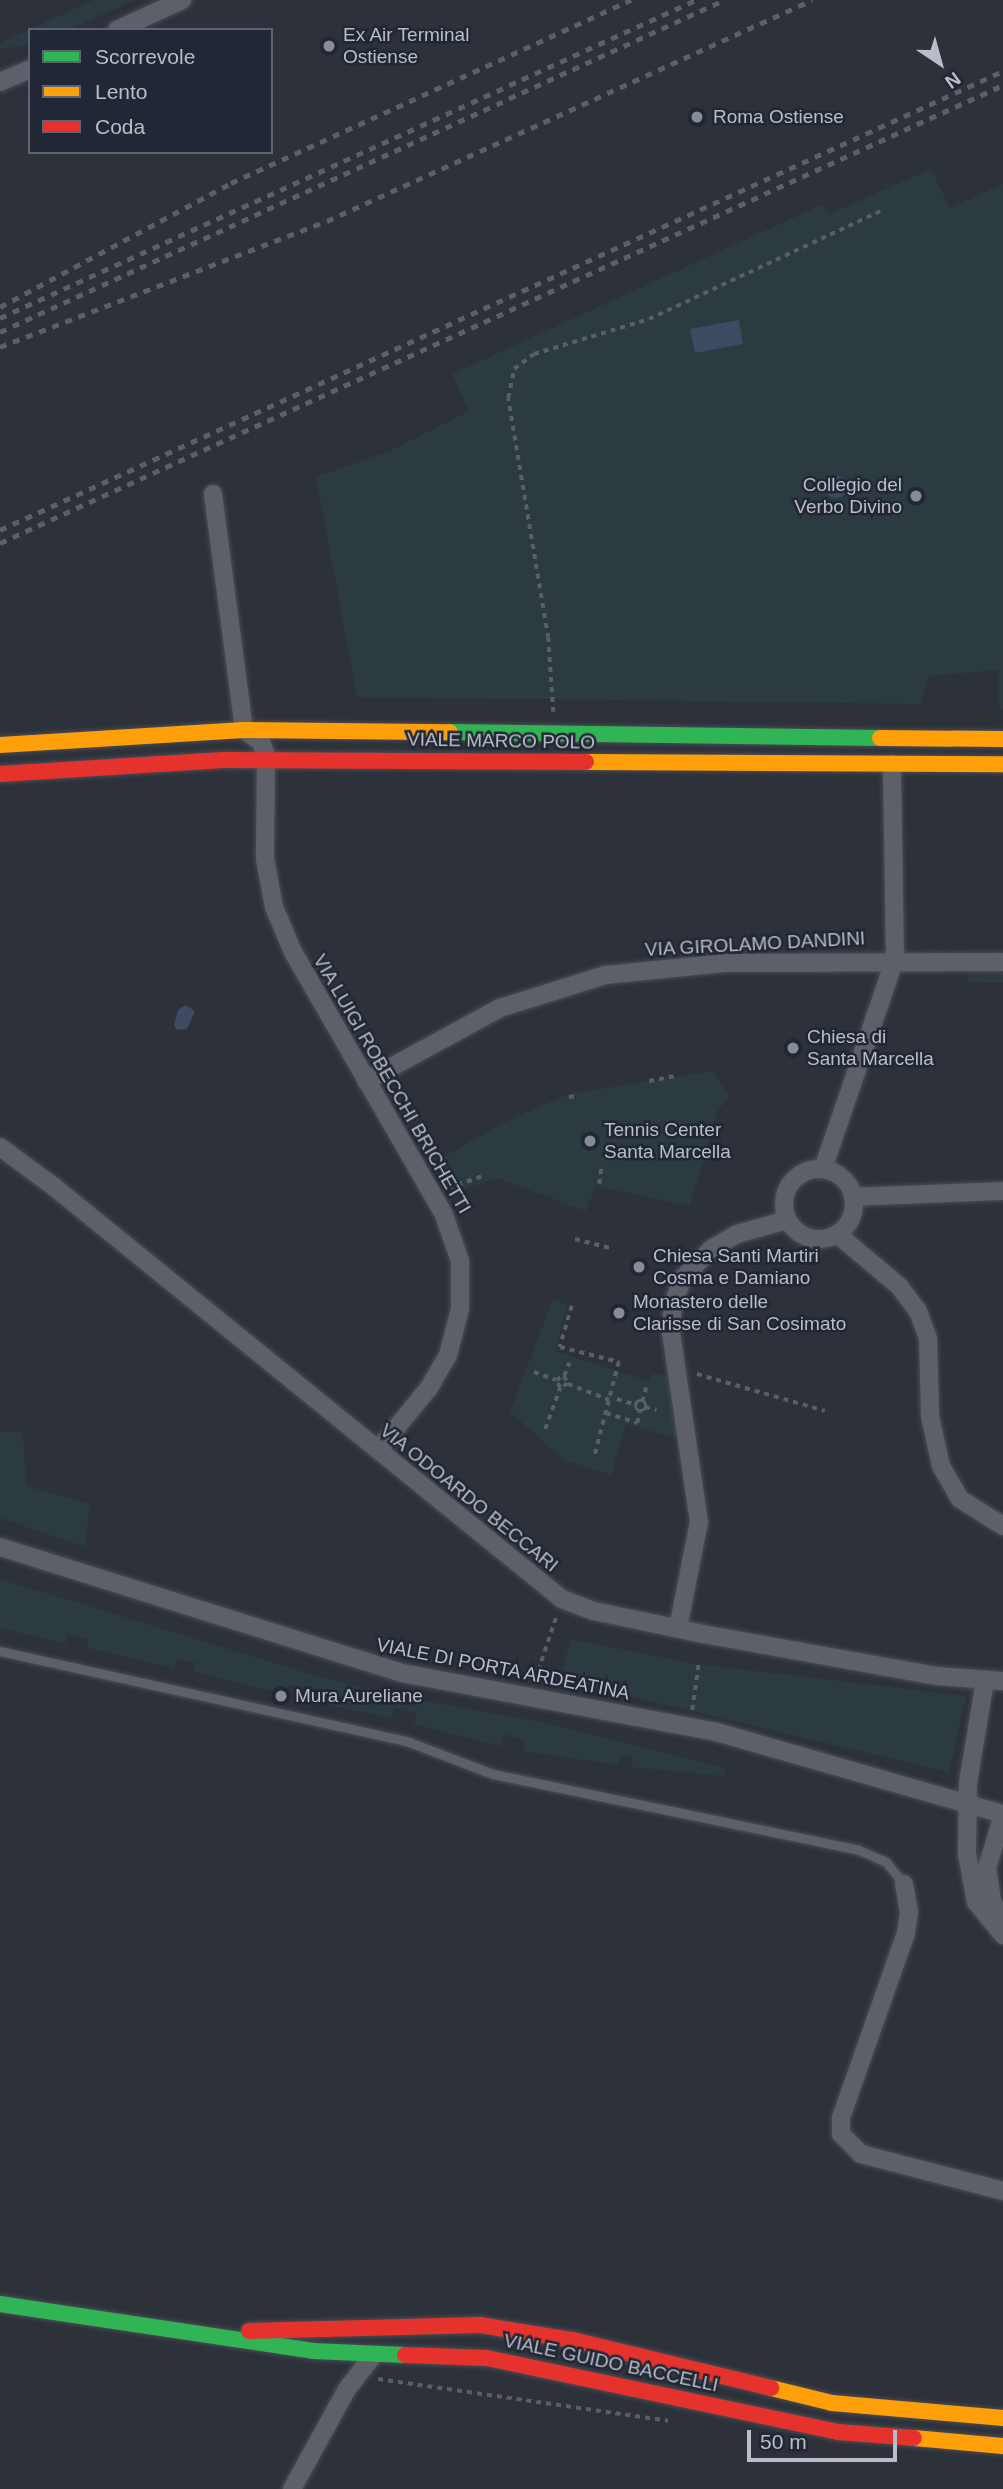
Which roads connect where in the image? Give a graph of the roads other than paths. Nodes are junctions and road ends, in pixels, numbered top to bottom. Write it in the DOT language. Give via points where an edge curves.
graph roads {
  1 [pos="158,0"];
  2 [pos="182,0"];
  3 [pos="125,26"];
  4 [pos="28,70"];
  5 [pos="0,82"];
  6 [pos="214,494"];
  7 [pos="244,730"];
  8 [pos="0,737"];
  9 [pos="1003,739"];
  10 [pos="21,743"];
  11 [pos="0,745"];
  12 [pos="266,759"];
  13 [pos="892,764"];
  14 [pos="1003,765"];
  15 [pos="0,774"];
  16 [pos="895,959"];
  17 [pos="1003,962"];
  18 [pos="366,1081"];
  19 [pos="0,1147"];
  20 [pos="823,1169"];
  21 [pos="1003,1191"];
  22 [pos="853,1197"];
  23 [pos="787,1220"];
  24 [pos="837,1234"];
  25 [pos="378,1450"];
  26 [pos="1003,1525"];
  27 [pos="0,1547"];
  28 [pos="678,1628"];
  29 [pos="0,1651"];
  30 [pos="994,1681"];
  31 [pos="966,1801"];
  32 [pos="1003,1814"];
  33 [pos="904,1884"];
  34 [pos="1003,1922"];
  35 [pos="1003,1936"];
  36 [pos="1003,2191"];
  37 [pos="0,2304"];
  38 [pos="210,2333"];
  39 [pos="372,2357"];
  40 [pos="1003,2418"];
  41 [pos="1003,2446"];
  42 [pos="292,2489"];
  1 -- 3 [label="lane"];
  2 -- 3 [label="street"];
  4 -- 5 [label="street"];
  6 -- 7 [label="street"];
  7 -- 9 [label="main road, VIALE MARCO POLO"];
  7 -- 10 [label="main road, VIALE MARCO POLO"];
  7 -- 12 [label="street" via="261,742"];
  8 -- 10 [label="street, VIALE MARCO POLO"];
  10 -- 11 [label="main road, VIALE MARCO POLO"];
  12 -- 13 [label="main road, VIALE MARCO POLO"];
  12 -- 15 [label="main road, VIALE MARCO POLO" via="147,762"];
  12 -- 18 [label="street, VIA LUIGI ROBECCHI BRICHETTI" via="265,859 274,907 290,946"];
  13 -- 14 [label="main road, VIALE MARCO POLO"];
  13 -- 16 [label="street"];
  16 -- 17 [label="street, VIA GIROLAMO DANDINI"];
  16 -- 18 [label="street, VIA GIROLAMO DANDINI" via="726,962 588,979 488,1013"];
  16 -- 20 [label="street"];
  18 -- 25 [label="street, VIA LUIGI ROBECCHI BRICHETTI" via="433,1194 458,1251 462,1285 456,1331 436,1378"];
  19 -- 25 [label="street, VIA ODOARDO BECCARI"];
  20 -- 22 [label="street" via="842,1178"];
  20 -- 23 [label="street" via="802,1173 787,1189"];
  21 -- 22 [label="street"];
  22 -- 24 [label="street" via="851,1218"];
  23 -- 24 [label="street" via="803,1236 826,1239"];
  23 -- 28 [label="street" via="737,1234 711,1249 683,1278 673,1303 671,1332 699,1522"];
  24 -- 26 [label="street" via="899,1286 918,1311 928,1338 930,1416 941,1466 960,1499"];
  25 -- 28 [label="street, VIA ODOARDO BECCARI" via="562,1599 594,1611"];
  27 -- 31 [label="street, VIALE DI PORTA ARDEATINA" via="344,1657 433,1680 713,1731"];
  28 -- 30 [label="street, VIA ODOARDO BECCARI" via="937,1676"];
  29 -- 33 [label="lane" via="409,1742 493,1774 859,1850 886,1862"];
  30 -- 31 [label="street"];
  31 -- 32 [label="street, VIALE DI PORTA ARDEATINA"];
  31 -- 35 [label="street" via="971,1890 981,1913"];
  32 -- 34 [label="street" via="987,1868 992,1901"];
  33 -- 36 [label="street" via="909,1912 906,1933 841,2118 843,2139 861,2154"];
  37 -- 38 [label="main road, VIALE GUIDO BACCELLI"];
  38 -- 39 [label="main road, VIALE GUIDO BACCELLI" via="285,2348"];
  38 -- 40 [label="main road, VIALE GUIDO BACCELLI" via="425,2323 480,2325 573,2340 832,2403"];
  39 -- 41 [label="main road, VIALE GUIDO BACCELLI" via="486,2358 838,2432"];
  39 -- 42 [label="street" via="347,2389"];
}
